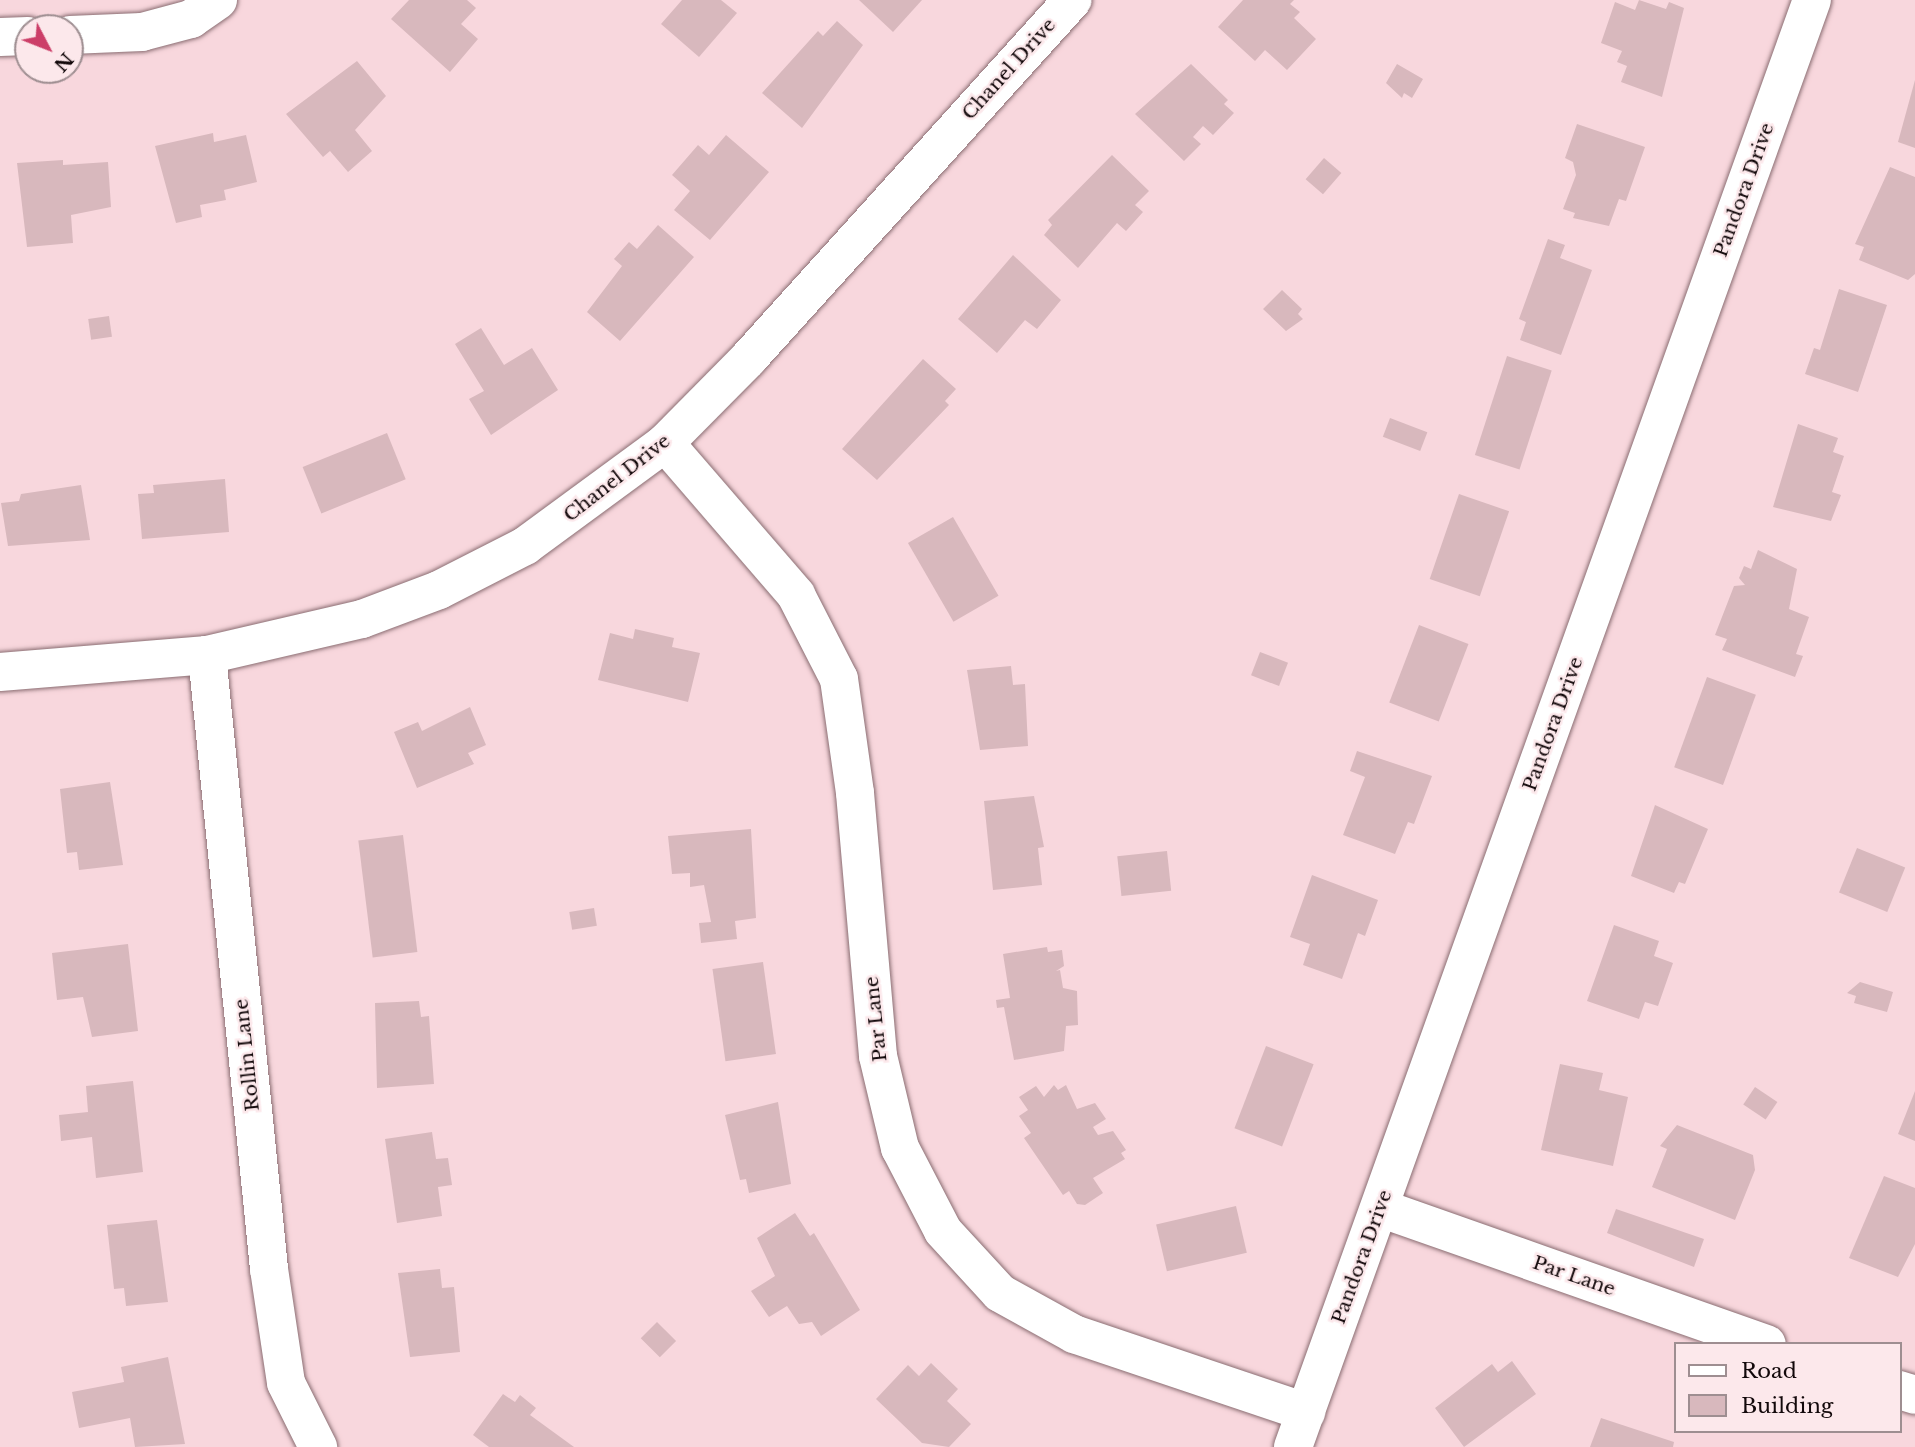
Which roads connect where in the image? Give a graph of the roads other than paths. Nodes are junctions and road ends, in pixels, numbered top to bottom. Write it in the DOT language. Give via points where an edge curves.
graph roads {
  1 [pos="218,0"];
  2 [pos="1072,0"];
  3 [pos="1812,0"];
  4 [pos="84,34"];
  5 [pos="665,443"];
  6 [pos="207,655"];
  7 [pos="0,672"];
  8 [pos="1380,1208"];
  9 [pos="1761,1342"];
  10 [pos="1306,1412"];
  11 [pos="318,1447"];
  12 [pos="1293,1447"];
  1 -- 4 [label="street" via="191,19 142,32"];
  2 -- 5 [label="street, Chanel Drive" via="748,359"];
  3 -- 8 [label="street, Pandora Drive"];
  5 -- 6 [label="street, Chanel Drive" via="525,546 439,590 362,619"];
  5 -- 10 [label="street, Par Lane" via="796,595 839,679 855,793 878,1056 900,1148 943,1231 1000,1293 1074,1334"];
  6 -- 7 [label="street, Chanel Drive"];
  6 -- 11 [label="street, Rollin Lane" via="269,1269 286,1383"];
  8 -- 9 [label="street, Par Lane"];
  8 -- 10 [label="street, Pandora Drive"];
  10 -- 12 [label="street, Pandora Drive"];
}
